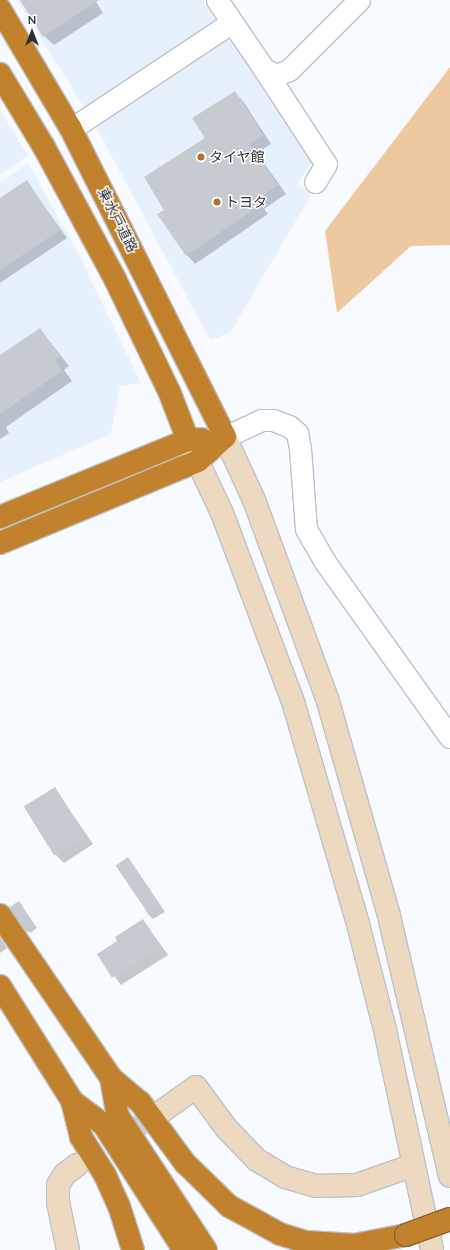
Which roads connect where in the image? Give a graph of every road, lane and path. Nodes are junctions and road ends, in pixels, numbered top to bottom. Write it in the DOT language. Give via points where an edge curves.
graph roads {
  1 [pos="217,0"];
  2 [pos="359,0"];
  3 [pos="0,9"];
  4 [pos="232,22"];
  5 [pos="264,69"];
  6 [pos="0,74"];
  7 [pos="71,129"];
  8 [pos="315,182"];
  9 [pos="225,437"];
  10 [pos="188,440"];
  11 [pos="198,461"];
  12 [pos="0,517"];
  13 [pos="0,543"];
  14 [pos="450,737"];
  15 [pos="0,915"];
  16 [pos="0,986"];
  17 [pos="111,1078"];
  18 [pos="72,1101"];
  19 [pos="161,1112"];
  20 [pos="447,1150"];
  21 [pos="77,1165"];
  22 [pos="414,1165"];
  23 [pos="450,1176"];
  24 [pos="450,1219"];
  25 [pos="68,1250"];
  26 [pos="133,1250"];
  27 [pos="184,1250"];
  28 [pos="206,1250"];
  29 [pos="432,1250"];
  1 -- 4 [label="street"];
  2 -- 5 [label="street" via="289,70 276,74"];
  3 -- 7 [label="highway, 東水戸道路"];
  4 -- 5 [label="street"];
  4 -- 7 [label="street"];
  5 -- 8 [label="street" via="326,164"];
  6 -- 10 [label="highway" via="44,147 115,279 169,391"];
  7 -- 9 [label="highway, 東水戸道路"];
  9 -- 10 [label="highway"];
  9 -- 11 [label="highway"];
  9 -- 14 [label="street" via="261,420 273,420 289,426 297,434 306,529 325,562"];
  9 -- 20 [label="street" via="254,500 327,698 390,916"];
  10 -- 11 [label="street"];
  10 -- 12 [label="highway"];
  11 -- 13 [label="highway"];
  11 -- 22 [label="street" via="224,518 294,705 360,931 385,1030"];
  15 -- 17 [label="highway"];
  16 -- 18 [label="highway"];
  17 -- 24 [label="highway, bridge" via="140,1102 185,1163 206,1186 252,1221 280,1234 307,1242 354,1245 406,1235"];
  17 -- 28 [label="highway" via="118,1116"];
  18 -- 26 [label="highway" via="81,1137 105,1175 119,1206"];
  18 -- 27 [label="highway" via="104,1125"];
  19 -- 22 [label="street" via="196,1088 227,1129 257,1160 285,1176 316,1186 357,1185"];
  20 -- 23 [label="street"];
  21 -- 25 [label="street" via="65,1174 58,1185 58,1202"];
  22 -- 29 [label="street"];
}
